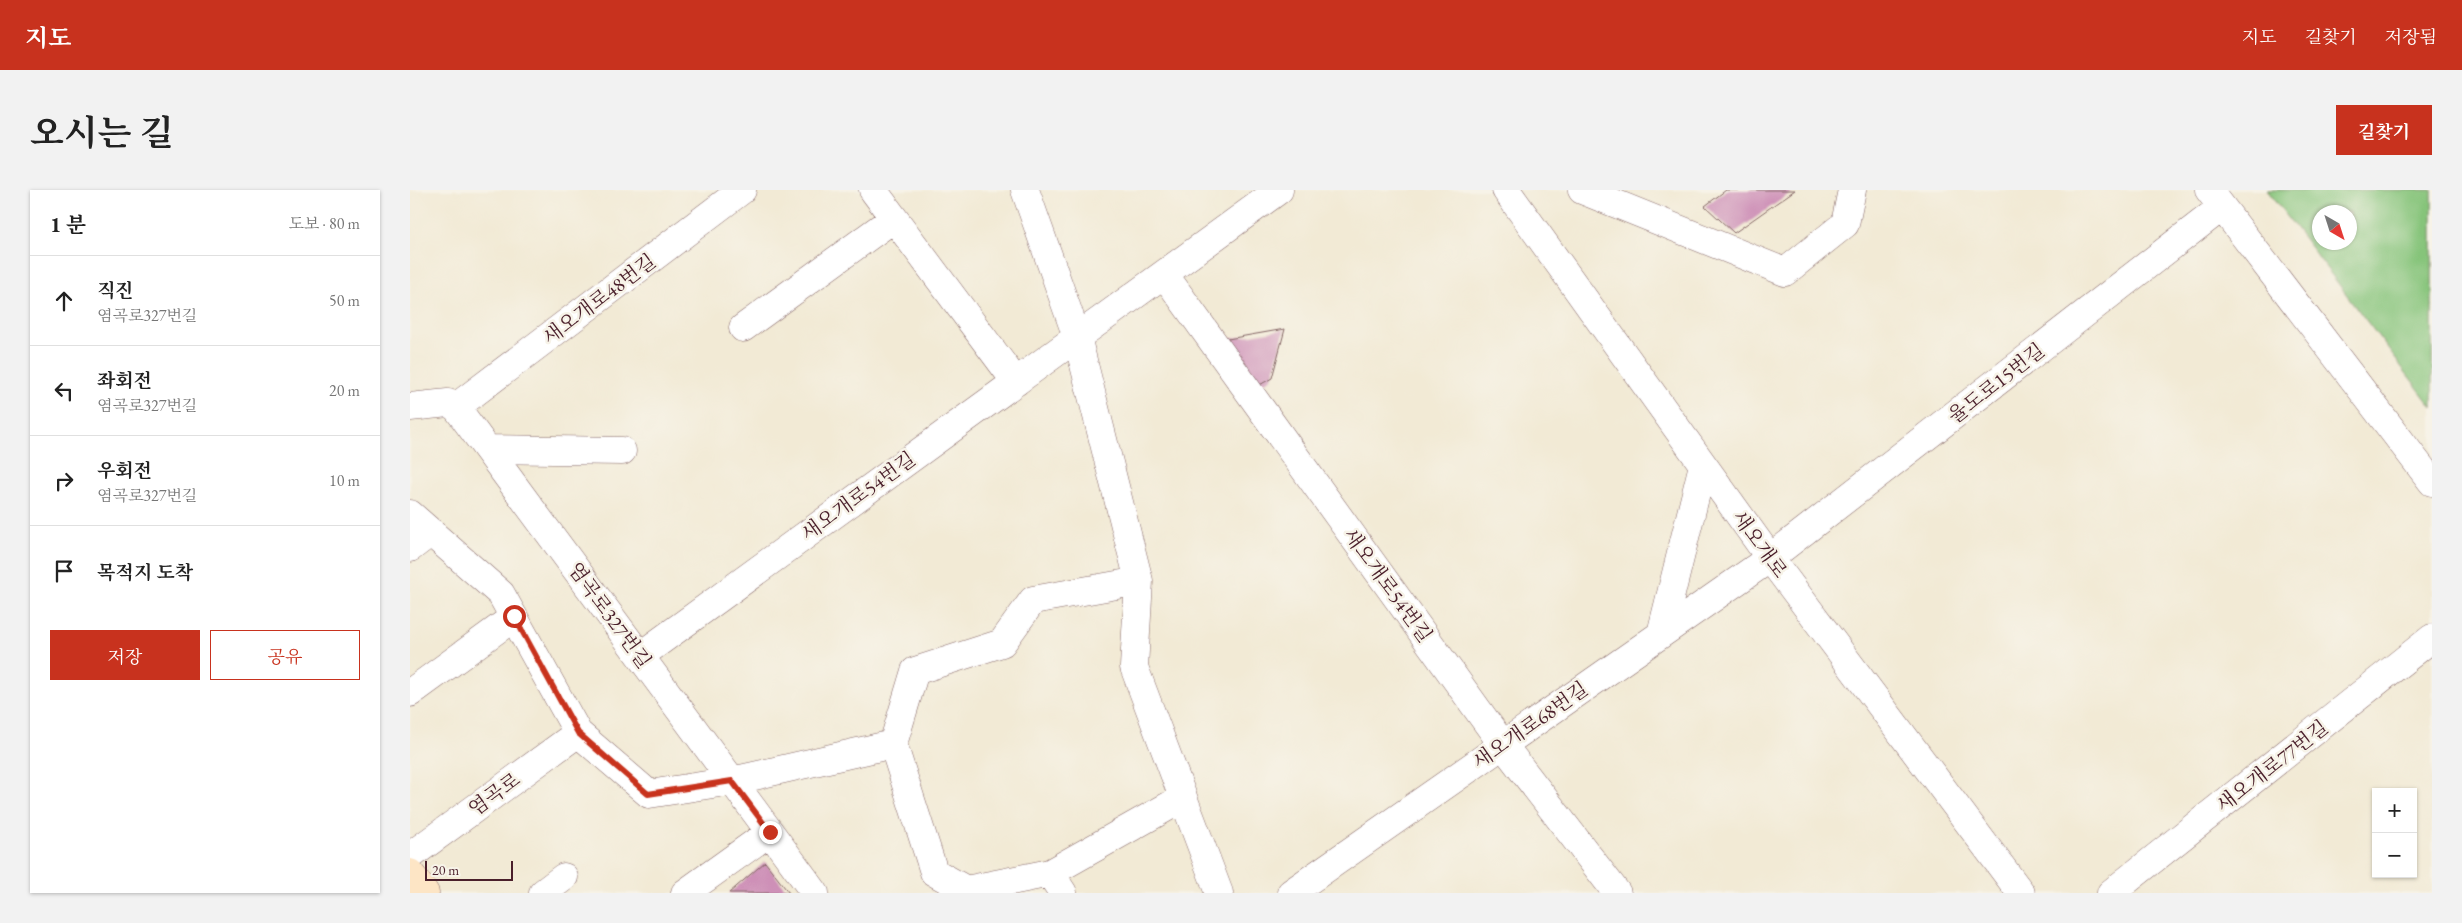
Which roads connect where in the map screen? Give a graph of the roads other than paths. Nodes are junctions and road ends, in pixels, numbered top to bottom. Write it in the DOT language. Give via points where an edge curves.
graph roads {
  1 [pos="742,190"];
  2 [pos="873,190"];
  3 [pos="1024,190"];
  4 [pos="1279,190"];
  5 [pos="1506,190"];
  6 [pos="1582,190"];
  7 [pos="1852,190"];
  8 [pos="2216,199"];
  9 [pos="894,218"];
  10 [pos="1164,274"];
  11 [pos="743,328"];
  12 [pos="1077,337"];
  13 [pos="1016,382"];
  14 [pos="410,407"];
  15 [pos="456,407"];
  16 [pos="488,449"];
  17 [pos="622,451"];
  18 [pos="1703,465"];
  19 [pos="2432,482"];
  20 [pos="410,514"];
  21 [pos="420,540"];
  22 [pos="1770,558"];
  23 [pos="1139,581"];
  24 [pos="514,616"];
  25 [pos="1660,634"];
  26 [pos="2432,638"];
  27 [pos="640,656"];
  28 [pos="410,693"];
  29 [pos="578,733"];
  30 [pos="893,744"];
  31 [pos="1503,744"];
  32 [pos="732,781"];
  33 [pos="1183,798"];
  34 [pos="770,832"];
  35 [pos="410,856"];
  36 [pos="410,873"];
  37 [pos="1056,883"];
  38 [pos="425,893"];
  39 [pos="685,893"];
  40 [pos="815,893"];
  41 [pos="1219,893"];
  42 [pos="1291,893"];
  43 [pos="1617,893"];
  44 [pos="2021,893"];
  45 [pos="2111,893"];
  1 -- 15 [label="street, 새오개로48번길"];
  2 -- 9 [label="street"];
  3 -- 12 [label="street"];
  4 -- 10 [label="street, 새오개로54번길"];
  5 -- 18 [label="street, 새오개로"];
  6 -- 7 [label="street" via="1785,272 1844,224"];
  8 -- 19 [label="street, 율도로15번길"];
  8 -- 22 [label="street, 율도로15번길"];
  9 -- 11 [label="street"];
  9 -- 13 [label="street"];
  10 -- 12 [label="street, 새오개로54번길"];
  10 -- 31 [label="street, 새오개로54번길"];
  12 -- 13 [label="street, 새오개로54번길"];
  12 -- 23 [label="street"];
  13 -- 27 [label="street, 새오개로54번길"];
  14 -- 15 [label="street" via="448,403"];
  15 -- 16 [label="street, 염곡로327번길"];
  16 -- 17 [label="street"];
  16 -- 27 [label="street, 염곡로327번길"];
  18 -- 22 [label="street, 새오개로"];
  18 -- 25 [label="street"];
  20 -- 21 [label="street"];
  21 -- 24 [label="street" via="501,594"];
  22 -- 25 [label="street, 새오개로68번길"];
  22 -- 44 [label="street, 새오개로"];
  23 -- 30 [label="street" via="1033,600 1002,643 915,670"];
  23 -- 33 [label="street" via="1134,667"];
  24 -- 28 [label="street"];
  24 -- 29 [label="street"];
  25 -- 31 [label="street, 새오개로68번길"];
  26 -- 45 [label="street, 새오개로77번길"];
  27 -- 32 [label="street, 염곡로327번길"];
  29 -- 32 [label="street" via="648,794"];
  29 -- 35 [label="street, 염곡로"];
  30 -- 32 [label="street"];
  30 -- 37 [label="street" via="934,872 966,890"];
  31 -- 42 [label="street, 새오개로68번길"];
  31 -- 43 [label="street, 새오개로54번길"];
  32 -- 34 [label="street, 염곡로327번길"];
  33 -- 37 [label="street"];
  33 -- 41 [label="street"];
  34 -- 39 [label="street"];
  34 -- 40 [label="street, 염곡로327번길"];
  36 -- 38 [label="main road"];
}
